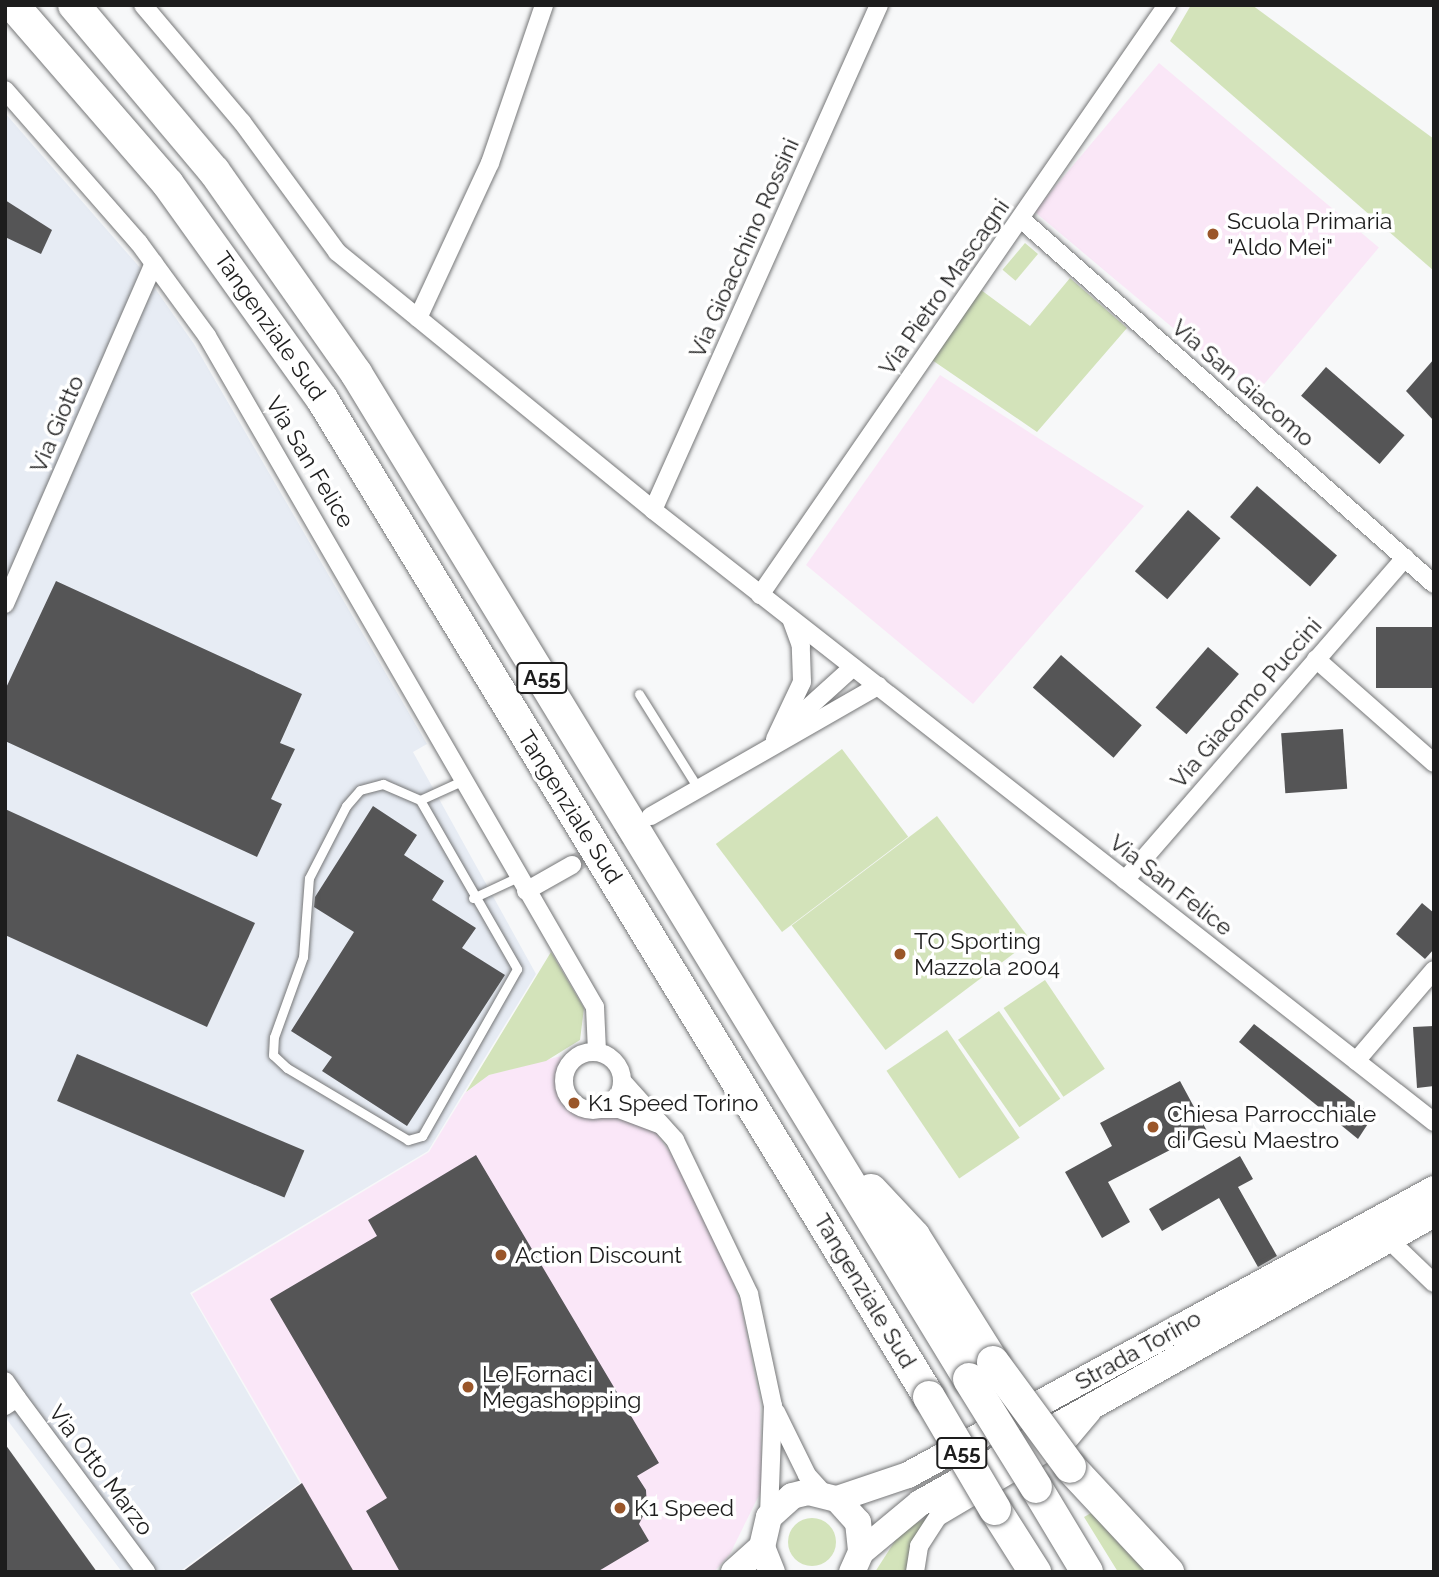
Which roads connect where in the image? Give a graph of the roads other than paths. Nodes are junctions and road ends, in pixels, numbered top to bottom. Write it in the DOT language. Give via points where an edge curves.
graph roads {
  1 [pos="13,5"];
  2 [pos="74,5"];
  3 [pos="143,5"];
  4 [pos="544,5"];
  5 [pos="879,5"];
  6 [pos="1167,5"];
  7 [pos="5,90"];
  8 [pos="1021,219"];
  9 [pos="153,263"];
  10 [pos="418,318"];
  11 [pos="653,510"];
  12 [pos="1405,558"];
  13 [pos="1434,584"];
  14 [pos="760,595"];
  15 [pos="5,604"];
  16 [pos="790,618"];
  17 [pos="1316,659"];
  18 [pos="853,667"];
  19 [pos="878,686"];
  20 [pos="639,694"];
  21 [pos="773,742"];
  22 [pos="1434,763"];
  23 [pos="464,780"];
  24 [pos="698,788"];
  25 [pos="420,800"];
  26 [pos="652,816"];
  27 [pos="572,865"];
  28 [pos="1125,880"];
  29 [pos="522,884"];
  30 [pos="473,898"];
  31 [pos="1434,970"];
  32 [pos="597,1051"];
  33 [pos="1356,1061"];
  34 [pos="622,1082"];
  35 [pos="599,1109"];
  36 [pos="1434,1122"];
  37 [pos="666,1127"];
  38 [pos="1434,1189"];
  39 [pos="1434,1214"];
  40 [pos="1387,1238"];
  41 [pos="1434,1283"];
  42 [pos="981,1371"];
  43 [pos="5,1381"];
  44 [pos="1104,1398"];
  45 [pos="11,1402"];
  46 [pos="773,1406"];
  47 [pos="830,1496"];
  48 [pos="769,1517"];
  49 [pos="762,1547"];
  50 [pos="856,1565"];
  51 [pos="146,1572"];
  52 [pos="734,1572"];
  53 [pos="772,1572"];
  54 [pos="915,1572"];
  55 [pos="1035,1572"];
  56 [pos="1087,1572"];
  57 [pos="1168,1572"];
  1 -- 55 [label="highway, Tangenziale Sud / A55, bridge" via="168,184 322,399"];
  2 -- 42 [label="highway, Tangenziale Sud / A55" via="214,172 348,362 830,1146"];
  3 -- 10 [label="street, Via San Felice" via="242,122 337,252"];
  4 -- 10 [label="street" via="495,151"];
  5 -- 11 [label="street, Via Gioacchino Rossini"];
  6 -- 8 [label="street, Via Pietro Mascagni"];
  7 -- 9 [label="street, Via San Felice"];
  8 -- 12 [label="street, Via San Giacomo"];
  8 -- 14 [label="street, Via Pietro Mascagni"];
  9 -- 15 [label="street, Via Giotto"];
  9 -- 23 [label="street, Via San Felice" via="214,348"];
  10 -- 11 [label="street, Via San Felice"];
  11 -- 14 [label="street, Via San Felice"];
  12 -- 13 [label="street, Via San Giacomo"];
  12 -- 17 [label="street, Via Giacomo Puccini"];
  14 -- 16 [label="street, Via San Felice"];
  16 -- 18 [label="street, Via San Felice"];
  16 -- 21 [label="street" via="801,646 802,682"];
  17 -- 22 [label="street"];
  17 -- 28 [label="street, Via Giacomo Puccini"];
  18 -- 19 [label="street, Via San Felice"];
  18 -- 21 [label="street"];
  19 -- 21 [label="street"];
  19 -- 28 [label="street, Via San Felice"];
  20 -- 24 [label="lane"];
  21 -- 24 [label="street"];
  23 -- 25 [label="lane"];
  23 -- 29 [label="street, Via San Felice"];
  24 -- 26 [label="street"];
  25 -- 30 [label="lane"];
  25 -- 30 [label="lane" via="383,784 360,790 346,806 309,878 303,957 278,1018 274,1055 408,1140 422,1136 517,969"];
  27 -- 29 [label="street"];
  28 -- 33 [label="street, Via San Felice"];
  29 -- 30 [label="lane"];
  29 -- 32 [label="street, Via San Felice" via="595,1007"];
  31 -- 33 [label="street"];
  32 -- 34 [label="street" via="616,1062"];
  32 -- 35 [label="street" via="575,1058 564,1077 575,1103"];
  33 -- 36 [label="street, Via San Felice"];
  34 -- 35 [label="street" via="616,1100"];
  34 -- 37 [label="street"];
  35 -- 37 [label="street" via="631,1112"];
  37 -- 46 [label="street" via="740,1269"];
  38 -- 47 [label="main road, Strada Torino" via="908,1475"];
  39 -- 40 [label="main road, Strada Torino"];
  40 -- 41 [label="street"];
  40 -- 44 [label="main road, Strada Torino"];
  42 -- 56 [label="highway, Tangenziale Sud / A55, bridge" via="1036,1487"];
  42 -- 57 [label="highway, bridge"];
  43 -- 45 [label="street, Via Otto Marzo"];
  44 -- 50 [label="main road, Strada Torino" via="920,1503"];
  44 -- 54 [label="street" via="1070,1439 938,1517 919,1546"];
  45 -- 51 [label="street, Via Otto Marzo"];
  46 -- 47 [label="street" via="807,1475"];
  46 -- 48 [label="street"];
  47 -- 48 [label="main road, Strada Torino" via="792,1496"];
  47 -- 50 [label="main road" via="858,1522"];
  48 -- 49 [label="main road"];
  49 -- 52 [label="main road"];
  49 -- 53 [label="main road"];
}
